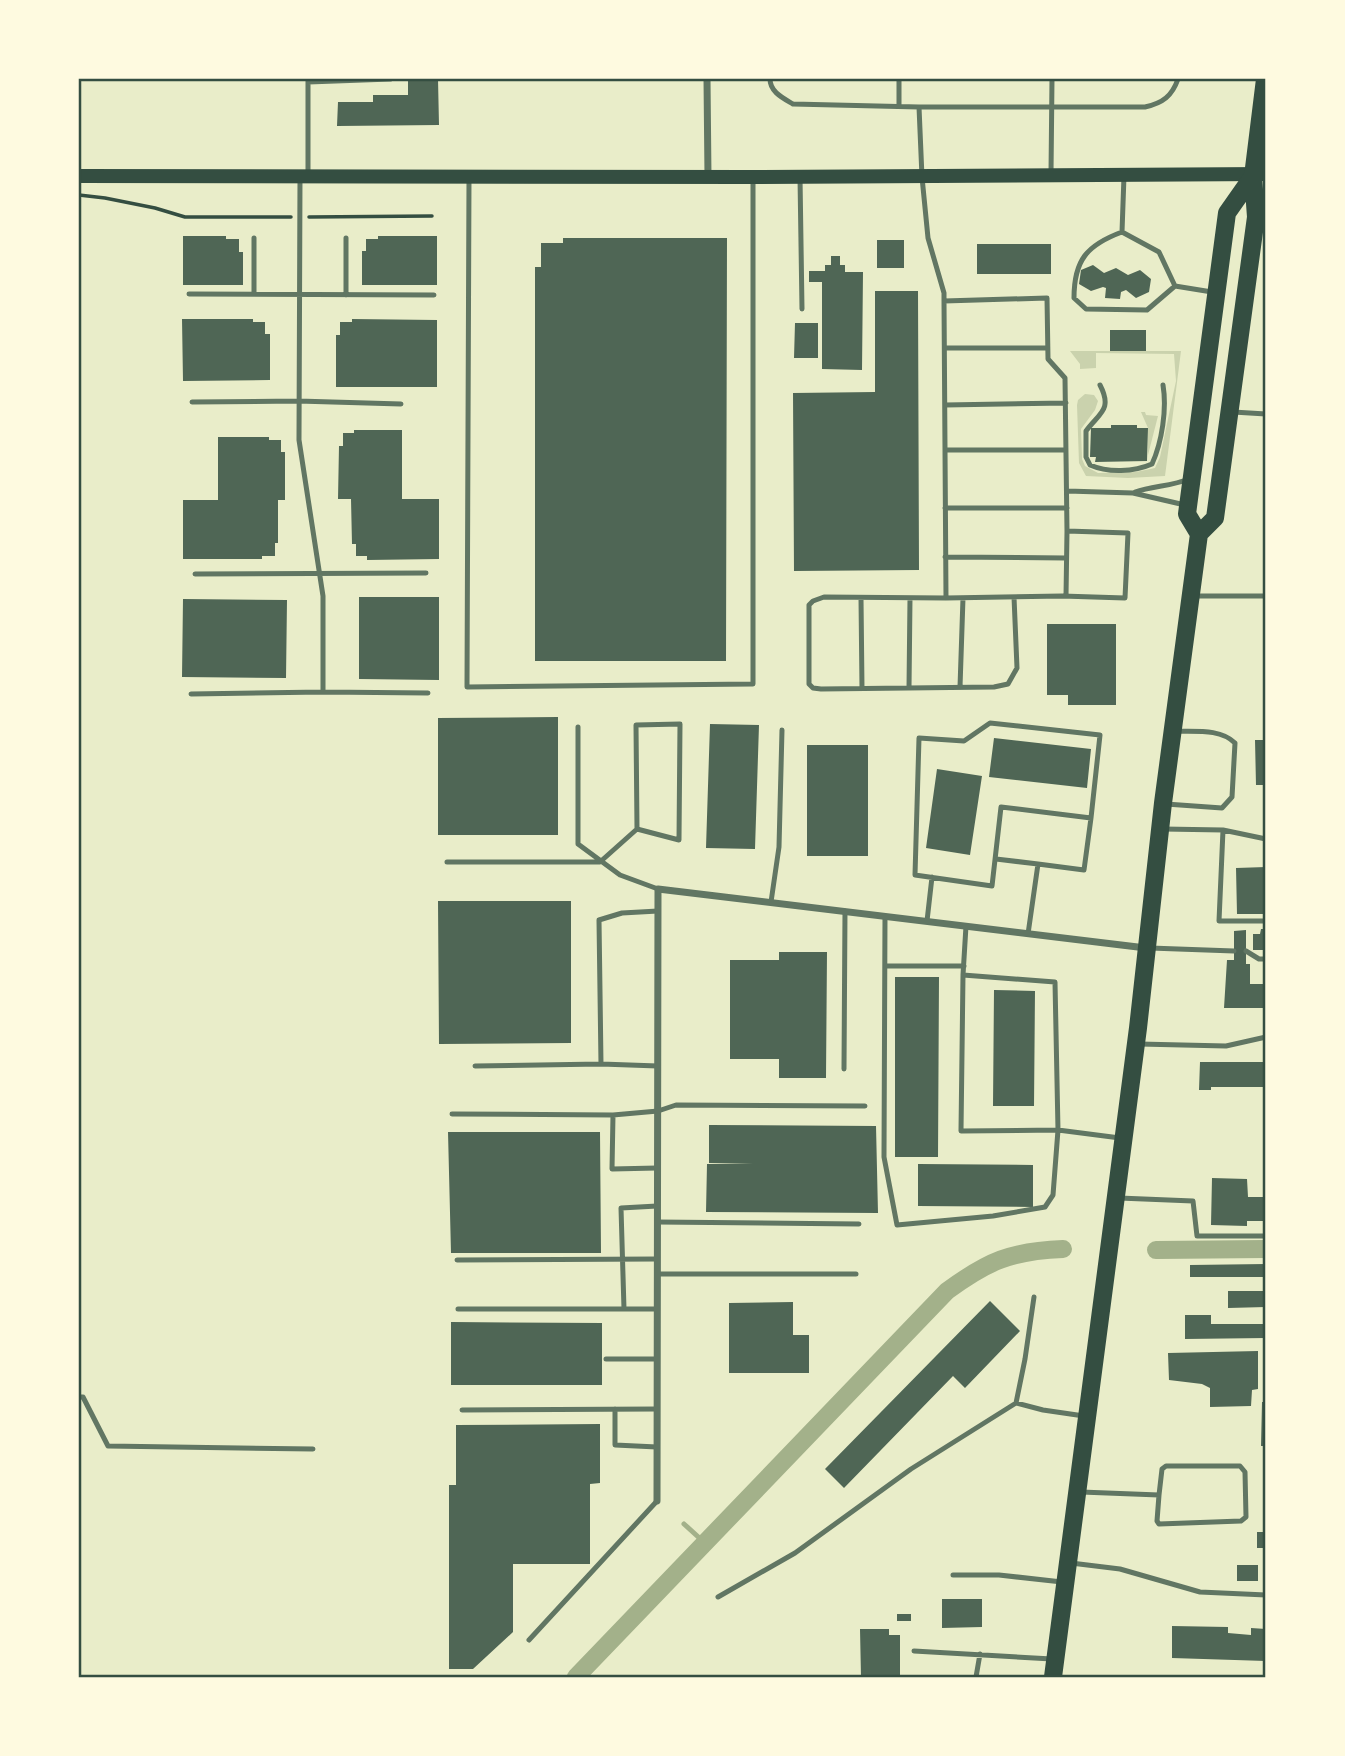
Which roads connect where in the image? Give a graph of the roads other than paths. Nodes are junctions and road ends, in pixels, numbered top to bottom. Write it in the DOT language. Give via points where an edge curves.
graph roads {
  1 [pos="391,79"];
  2 [pos="708,79"];
  3 [pos="770,79"];
  4 [pos="899,79"];
  5 [pos="1052,79"];
  6 [pos="1178,79"];
  7 [pos="1265,79"];
  8 [pos="307,80"];
  9 [pos="899,106"];
  10 [pos="919,107"];
  11 [pos="1052,108"];
  12 [pos="1260,175"];
  13 [pos="79,176"];
  14 [pos="1051,176"];
  15 [pos="1124,176"];
  16 [pos="304,177"];
  17 [pos="708,177"];
  18 [pos="752,177"];
  19 [pos="800,177"];
  20 [pos="922,177"];
  21 [pos="470,178"];
  22 [pos="1122,232"];
  23 [pos="254,238"];
  24 [pos="346,238"];
  25 [pos="1175,286"];
  26 [pos="1217,293"];
  27 [pos="189,294"];
  28 [pos="254,294"];
  29 [pos="300,295"];
  30 [pos="346,295"];
  31 [pos="434,295"];
  32 [pos="944,301"];
  33 [pos="802,310"];
  34 [pos="944,348"];
  35 [pos="1047,348"];
  36 [pos="1100,385"];
  37 [pos="1163,385"];
  38 [pos="298,401"];
  39 [pos="192,402"];
  40 [pos="1066,403"];
  41 [pos="401,404"];
  42 [pos="945,405"];
  43 [pos="1229,412"];
  44 [pos="1266,414"];
  45 [pos="945,450"];
  46 [pos="1066,450"];
  47 [pos="1192,478"];
  48 [pos="1067,491"];
  49 [pos="1133,493"];
  50 [pos="1188,506"];
  51 [pos="945,508"];
  52 [pos="1067,508"];
  53 [pos="1067,531"];
  54 [pos="1199,534"];
  55 [pos="946,557"];
  56 [pos="1066,558"];
  57 [pos="319,573"];
  58 [pos="426,573"];
  59 [pos="195,574"];
  60 [pos="1066,596"];
  61 [pos="1191,596"];
  62 [pos="1266,596"];
  63 [pos="1014,597"];
  64 [pos="861,598"];
  65 [pos="910,598"];
  66 [pos="946,598"];
  67 [pos="963,598"];
  68 [pos="960,687"];
  69 [pos="909,688"];
  70 [pos="862,689"];
  71 [pos="323,692"];
  72 [pos="428,693"];
  73 [pos="191,694"];
  74 [pos="578,727"];
  75 [pos="782,730"];
  76 [pos="1173,731"];
  77 [pos="1163,803"];
  78 [pos="1091,818"];
  79 [pos="1160,828"];
  80 [pos="637,829"];
  81 [pos="1223,830"];
  82 [pos="1266,839"];
  83 [pos="996,859"];
  84 [pos="447,862"];
  85 [pos="600,862"];
  86 [pos="1038,864"];
  87 [pos="932,877"];
  88 [pos="658,888"];
  89 [pos="771,902"];
  90 [pos="658,911"];
  91 [pos="845,911"];
  92 [pos="885,916"];
  93 [pos="927,921"];
  94 [pos="1266,921"];
  95 [pos="967,926"];
  96 [pos="1028,934"];
  97 [pos="1146,948"];
  98 [pos="1234,951"];
  99 [pos="1246,951"];
  100 [pos="1266,959"];
  101 [pos="885,966"];
  102 [pos="964,966"];
  103 [pos="963,975"];
  104 [pos="1266,1037"];
  105 [pos="1136,1044"];
  106 [pos="601,1064"];
  107 [pos="475,1066"];
  108 [pos="658,1066"];
  109 [pos="844,1069"];
  110 [pos="865,1106"];
  111 [pos="658,1111"];
  112 [pos="453,1114"];
  113 [pos="613,1115"];
  114 [pos="1058,1130"];
  115 [pos="1123,1138"];
  116 [pos="657,1168"];
  117 [pos="1115,1198"];
  118 [pos="657,1206"];
  119 [pos="657,1222"];
  120 [pos="859,1224"];
  121 [pos="1266,1236"];
  122 [pos="623,1258"];
  123 [pos="657,1259"];
  124 [pos="457,1260"];
  125 [pos="657,1274"];
  126 [pos="856,1274"];
  127 [pos="1034,1297"];
  128 [pos="458,1309"];
  129 [pos="624,1309"];
  130 [pos="657,1309"];
  131 [pos="606,1359"];
  132 [pos="657,1359"];
  133 [pos="79,1397"];
  134 [pos="1016,1403"];
  135 [pos="615,1409"];
  136 [pos="657,1409"];
  137 [pos="462,1410"];
  138 [pos="1087,1416"];
  139 [pos="657,1447"];
  140 [pos="313,1449"];
  141 [pos="1077,1491"];
  142 [pos="1159,1494"];
  143 [pos="657,1501"];
  144 [pos="1068,1563"];
  145 [pos="953,1575"];
  146 [pos="1065,1582"];
  147 [pos="1266,1595"];
  148 [pos="718,1597"];
  149 [pos="529,1640"];
  150 [pos="914,1650"];
  151 [pos="979,1654"];
  152 [pos="1054,1668"];
  153 [pos="976,1677"];
  1 -- 8 [label="lane"];
  2 -- 17 [label="street"];
  3 -- 9 [label="lane" via="777,93 793,104"];
  4 -- 9 [label="lane"];
  5 -- 11 [label="lane"];
  6 -- 11 [label="lane" via="1159,104"];
  7 -- 12 [label="main road"];
  8 -- 16 [label="lane"];
  9 -- 10 [label="lane"];
  10 -- 11 [label="lane"];
  10 -- 20 [label="lane"];
  11 -- 14 [label="lane"];
  12 -- 15 [label="main road"];
  12 -- 26 [label="main road" via="1227,213"];
  12 -- 43 [label="main road"];
  13 -- 16 [label="main road"];
  14 -- 15 [label="main road"];
  14 -- 20 [label="main road"];
  15 -- 22 [label="lane"];
  16 -- 21 [label="main road"];
  16 -- 29 [label="lane"];
  17 -- 18 [label="main road"];
  17 -- 21 [label="main road"];
  18 -- 19 [label="main road"];
  18 -- 21 [label="lane" via="753,684 467,688"];
  19 -- 20 [label="main road"];
  19 -- 33 [label="lane"];
  20 -- 32 [label="lane" via="928,238"];
  22 -- 25 [label="lane" via="1159,252"];
  22 -- 25 [label="lane" via="1103,239 1081,257 1074,298 1086,309 1147,310"];
  23 -- 28 [label="lane"];
  24 -- 30 [label="lane"];
  25 -- 26 [label="lane"];
  26 -- 47 [label="main road"];
  27 -- 28 [label="lane"];
  28 -- 29 [label="lane"];
  29 -- 30 [label="lane"];
  29 -- 38 [label="lane"];
  30 -- 31 [label="lane"];
  32 -- 34 [label="lane"];
  32 -- 35 [label="lane" via="1047,298"];
  34 -- 35 [label="lane"];
  34 -- 42 [label="lane"];
  35 -- 40 [label="lane" via="1048,359 1065,377"];
  36 -- 37 [label="lane" via="1105,406 1086,431 1086,457 1099,469 1152,464 1166,404"];
  38 -- 39 [label="lane"];
  38 -- 41 [label="lane"];
  38 -- 57 [label="lane" via="299,440"];
  40 -- 42 [label="lane"];
  40 -- 46 [label="lane"];
  42 -- 45 [label="lane"];
  43 -- 44 [label="lane"];
  43 -- 54 [label="main road" via="1215,518"];
  45 -- 46 [label="lane"];
  45 -- 51 [label="lane"];
  46 -- 48 [label="lane"];
  47 -- 49 [label="lane"];
  47 -- 50 [label="main road"];
  48 -- 49 [label="lane"];
  48 -- 52 [label="lane"];
  49 -- 50 [label="lane"];
  50 -- 54 [label="main road" via="1187,514"];
  51 -- 52 [label="lane"];
  51 -- 55 [label="lane"];
  52 -- 53 [label="lane"];
  53 -- 56 [label="lane"];
  53 -- 60 [label="lane" via="1128,533 1125,598"];
  54 -- 61 [label="main road"];
  55 -- 56 [label="lane"];
  55 -- 66 [label="lane"];
  56 -- 60 [label="lane"];
  57 -- 58 [label="lane"];
  57 -- 59 [label="lane"];
  57 -- 71 [label="lane"];
  60 -- 63 [label="lane"];
  61 -- 62 [label="lane"];
  61 -- 76 [label="main road"];
  63 -- 67 [label="lane"];
  63 -- 68 [label="lane" via="1017,668 1013,679 994,687"];
  64 -- 65 [label="lane"];
  64 -- 70 [label="lane"];
  64 -- 70 [label="lane" via="824,597 809,605 810,684 821,689"];
  65 -- 66 [label="lane"];
  65 -- 69 [label="lane"];
  66 -- 67 [label="lane"];
  67 -- 68 [label="lane"];
  68 -- 69 [label="lane"];
  69 -- 70 [label="lane"];
  71 -- 72 [label="lane"];
  71 -- 73 [label="lane"];
  74 -- 85 [label="lane" via="578,844"];
  75 -- 89 [label="lane" via="779,847"];
  76 -- 77 [label="main road"];
  76 -- 77 [label="lane" via="1216,733 1235,743 1232,797 1222,808"];
  77 -- 79 [label="main road"];
  78 -- 83 [label="lane" via="1001,807"];
  78 -- 86 [label="lane" via="1084,870"];
  78 -- 87 [label="lane" via="1100,735 990,723 964,741 919,738 915,875"];
  79 -- 81 [label="lane"];
  79 -- 97 [label="main road"];
  80 -- 80 [label="lane" via="636,725 680,724 679,840"];
  80 -- 85 [label="lane"];
  81 -- 82 [label="lane"];
  81 -- 94 [label="lane" via="1219,921"];
  83 -- 86 [label="lane"];
  83 -- 87 [label="lane" via="992,886"];
  84 -- 85 [label="lane"];
  85 -- 88 [label="lane" via="620,875"];
  86 -- 96 [label="lane"];
  87 -- 93 [label="lane"];
  88 -- 89 [label="street"];
  88 -- 90 [label="street"];
  89 -- 91 [label="street"];
  90 -- 106 [label="lane" via="599,920"];
  90 -- 108 [label="street"];
  91 -- 92 [label="street"];
  91 -- 109 [label="lane"];
  92 -- 93 [label="street"];
  92 -- 101 [label="lane"];
  93 -- 95 [label="street"];
  95 -- 96 [label="street"];
  95 -- 102 [label="lane"];
  96 -- 97 [label="street"];
  97 -- 98 [label="lane"];
  97 -- 105 [label="main road"];
  99 -- 100 [label="lane"];
  101 -- 102 [label="lane"];
  101 -- 114 [label="lane" via="884,1157 897,1225 1045,1207 1053,1195"];
  102 -- 103 [label="lane"];
  103 -- 114 [label="lane" via="1055,982"];
  103 -- 114 [label="lane" via="961,1131"];
  104 -- 105 [label="lane" via="1226,1046"];
  105 -- 115 [label="main road"];
  106 -- 107 [label="lane"];
  106 -- 108 [label="lane"];
  108 -- 111 [label="street"];
  110 -- 111 [label="lane" via="676,1105"];
  111 -- 113 [label="lane"];
  111 -- 116 [label="street"];
  112 -- 113 [label="lane"];
  113 -- 116 [label="lane" via="612,1169"];
  114 -- 115 [label="lane"];
  115 -- 117 [label="main road"];
  116 -- 118 [label="street"];
  117 -- 121 [label="lane" via="1194,1201 1197,1237"];
  117 -- 138 [label="main road"];
  118 -- 119 [label="street"];
  118 -- 122 [label="lane" via="621,1208"];
  119 -- 120 [label="lane"];
  119 -- 123 [label="street"];
  122 -- 123 [label="lane"];
  122 -- 124 [label="lane"];
  122 -- 129 [label="lane"];
  123 -- 125 [label="street"];
  125 -- 126 [label="lane"];
  125 -- 130 [label="street"];
  127 -- 134 [label="lane"];
  128 -- 129 [label="lane"];
  129 -- 130 [label="lane"];
  130 -- 132 [label="street"];
  131 -- 132 [label="lane"];
  132 -- 136 [label="street"];
  133 -- 140 [label="lane" via="108,1446"];
  134 -- 138 [label="lane"];
  134 -- 148 [label="lane" via="911,1469 795,1553"];
  135 -- 136 [label="lane"];
  135 -- 137 [label="lane"];
  135 -- 139 [label="lane" via="615,1445"];
  136 -- 139 [label="street"];
  138 -- 141 [label="main road"];
  139 -- 143 [label="street"];
  141 -- 142 [label="lane"];
  141 -- 144 [label="main road"];
  142 -- 142 [label="lane" via="1159,1524 1241,1521 1246,1517 1245,1472 1240,1466 1166,1466 1161,1469"];
  143 -- 149 [label="lane"];
  144 -- 146 [label="main road"];
  144 -- 147 [label="lane" via="1120,1569 1200,1592"];
  145 -- 146 [label="lane"];
  146 -- 152 [label="main road"];
  150 -- 151 [label="lane"];
  151 -- 152 [label="lane"];
  151 -- 153 [label="lane"];
}
